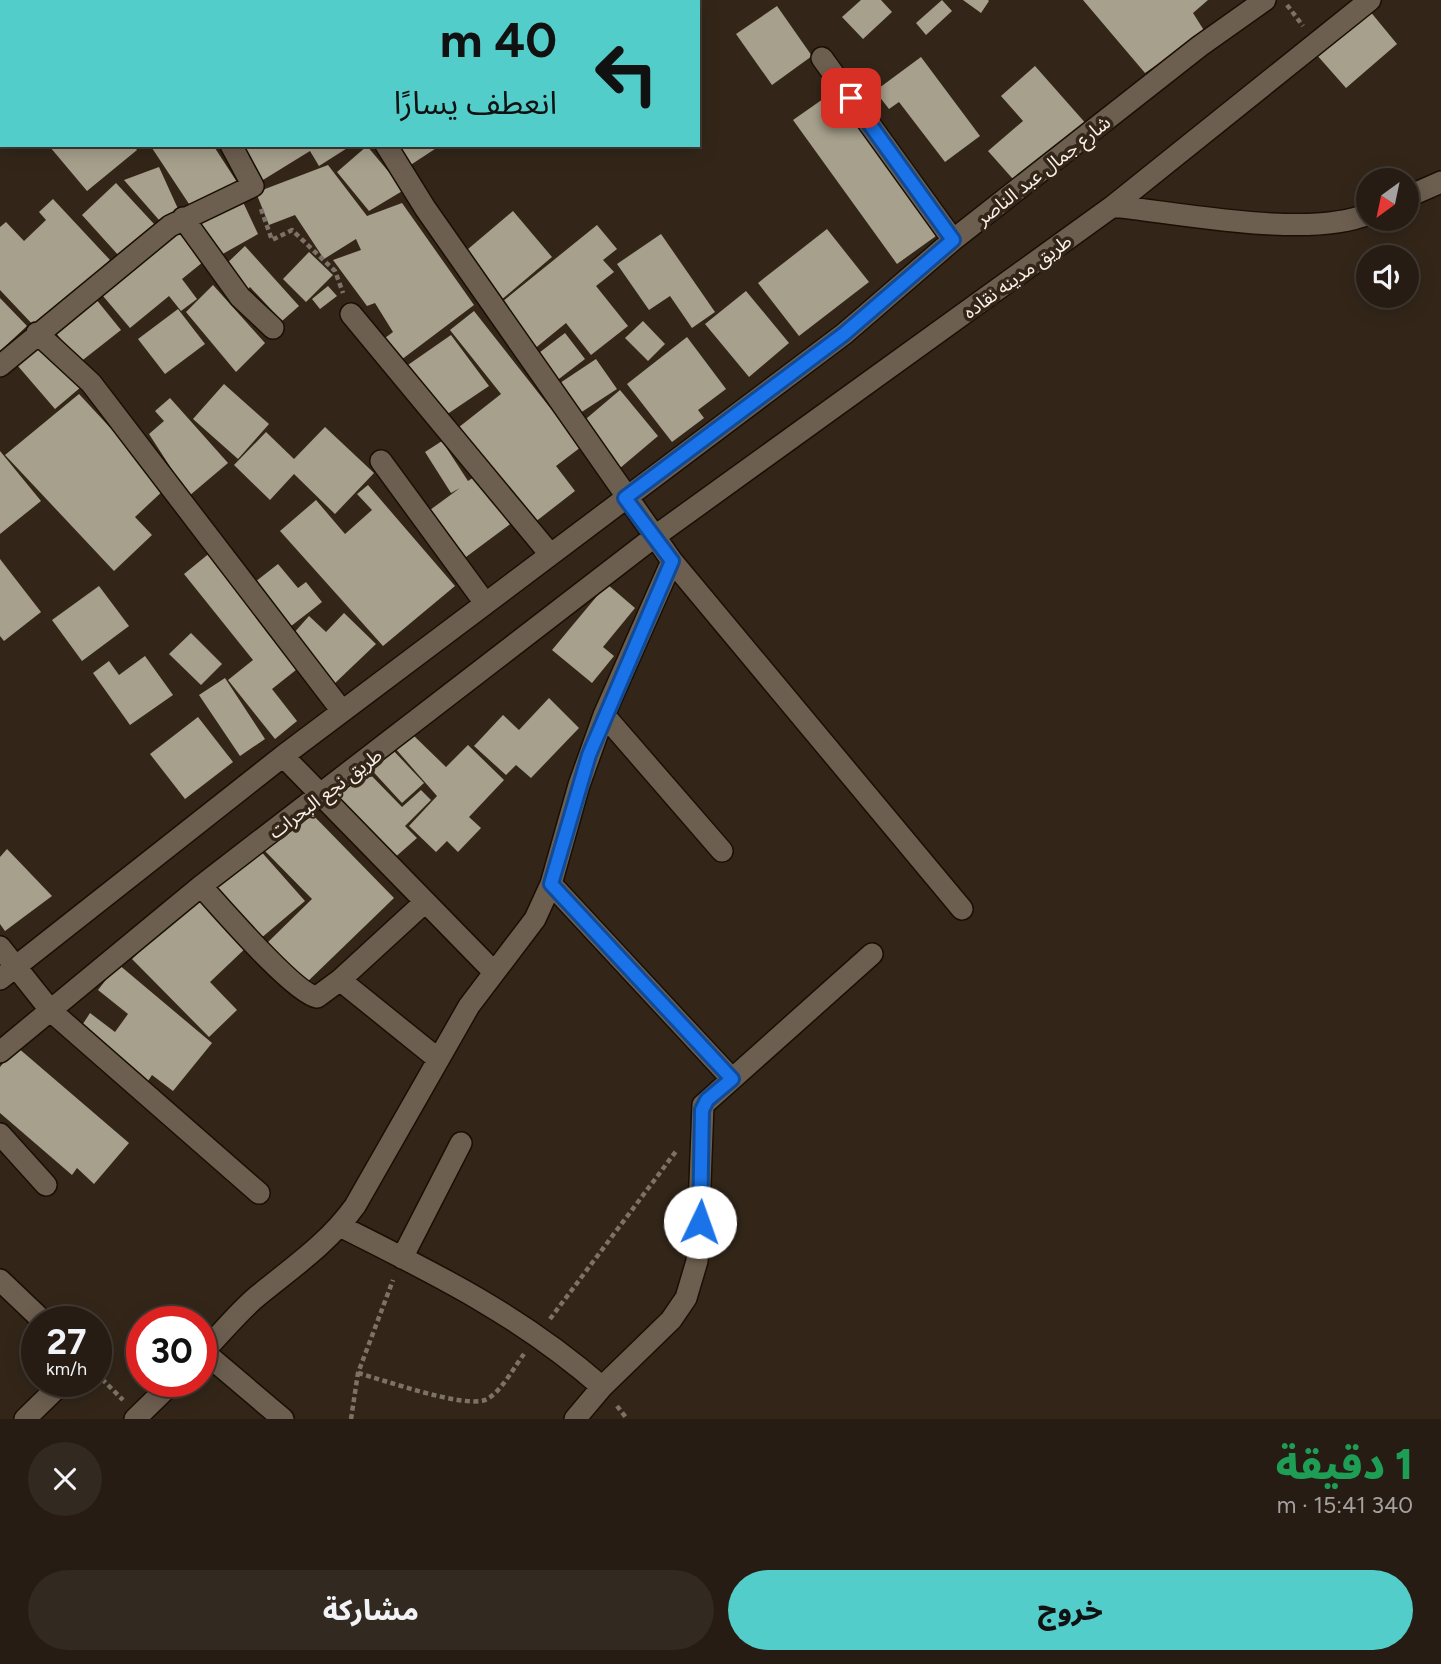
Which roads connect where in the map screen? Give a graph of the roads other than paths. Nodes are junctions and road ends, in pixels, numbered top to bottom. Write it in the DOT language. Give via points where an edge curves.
graph roads {
  1 [pos="1265,0"];
  2 [pos="1370,0"];
  3 [pos="822,58"];
  4 [pos="233,147"];
  5 [pos="387,147"];
  6 [pos="1441,182"];
  7 [pos="1419,192"];
  8 [pos="1113,206"];
  9 [pos="1356,217"];
  10 [pos="183,218"];
  11 [pos="953,240"];
  12 [pos="351,314"];
  13 [pos="273,328"];
  14 [pos="37,333"];
  15 [pos="0,366"];
  16 [pos="381,461"];
  17 [pos="625,498"];
  18 [pos="654,537"];
  19 [pos="550,554"];
  20 [pos="672,561"];
  21 [pos="485,603"];
  22 [pos="342,712"];
  23 [pos="604,715"];
  24 [pos="284,756"];
  25 [pos="320,797"];
  26 [pos="722,851"];
  27 [pos="551,884"];
  28 [pos="201,886"];
  29 [pos="425,902"];
  30 [pos="962,909"];
  31 [pos="0,947"];
  32 [pos="872,954"];
  33 [pos="493,971"];
  34 [pos="8,973"];
  35 [pos="340,980"];
  36 [pos="51,1011"];
  37 [pos="0,1052"];
  38 [pos="438,1059"];
  39 [pos="732,1079"];
  40 [pos="0,1134"];
  41 [pos="461,1143"];
  42 [pos="46,1185"];
  43 [pos="258,1193"];
  44 [pos="340,1226"];
  45 [pos="402,1258"];
  46 [pos="0,1280"];
  47 [pos="27,1306"];
  48 [pos="217,1337"];
  49 [pos="217,1365"];
  50 [pos="602,1387"];
  51 [pos="47,1397"];
  52 [pos="158,1397"];
  53 [pos="137,1417"];
  54 [pos="24,1419"];
  55 [pos="283,1419"];
  56 [pos="575,1419"];
  1 -- 11 [label="street, شارع جمال عبد الناصر"];
  2 -- 8 [label="street, طريق مدينه نقاده"];
  3 -- 11 [label="street"];
  4 -- 10 [label="street" via="253,186"];
  5 -- 17 [label="street"];
  6 -- 7 [label="street"];
  8 -- 9 [label="street" via="1294,225"];
  8 -- 18 [label="street, طريق مدينه نقاده"];
  10 -- 13 [label="street" via="240,297"];
  10 -- 14 [label="street"];
  11 -- 17 [label="street, شارع جمال عبد الناصر" via="844,334"];
  12 -- 19 [label="street"];
  14 -- 15 [label="street"];
  14 -- 22 [label="street" via="92,383"];
  16 -- 21 [label="street"];
  17 -- 18 [label="street"];
  17 -- 19 [label="street"];
  18 -- 20 [label="street"];
  18 -- 25 [label="street, طريق نجع البحرات"];
  19 -- 21 [label="street"];
  20 -- 23 [label="street"];
  20 -- 30 [label="street"];
  21 -- 22 [label="street"];
  22 -- 24 [label="street"];
  23 -- 26 [label="street"];
  23 -- 27 [label="street"];
  24 -- 25 [label="street"];
  24 -- 34 [label="street"];
  25 -- 28 [label="street, طريق نجع البحرات"];
  25 -- 29 [label="street"];
  27 -- 33 [label="street" via="536,919"];
  27 -- 39 [label="street"];
  28 -- 35 [label="street" via="306,993 317,997"];
  28 -- 36 [label="street, طريق نجع البحرات"];
  29 -- 33 [label="street"];
  29 -- 35 [label="street"];
  31 -- 34 [label="street"];
  32 -- 39 [label="street"];
  33 -- 38 [label="street"];
  34 -- 36 [label="street"];
  35 -- 38 [label="street"];
  36 -- 37 [label="street, طريق نجع البحرات"];
  36 -- 43 [label="street"];
  38 -- 44 [label="street"];
  39 -- 50 [label="street" via="707,1100 701,1117 700,1222 691,1286 671,1320"];
  40 -- 42 [label="street"];
  41 -- 45 [label="street"];
  44 -- 45 [label="street"];
  44 -- 48 [label="street"];
  45 -- 50 [label="street" via="539,1335"];
  46 -- 47 [label="street"];
  49 -- 55 [label="street"];
  50 -- 56 [label="street"];
  51 -- 54 [label="street"];
  52 -- 53 [label="street"];
}
